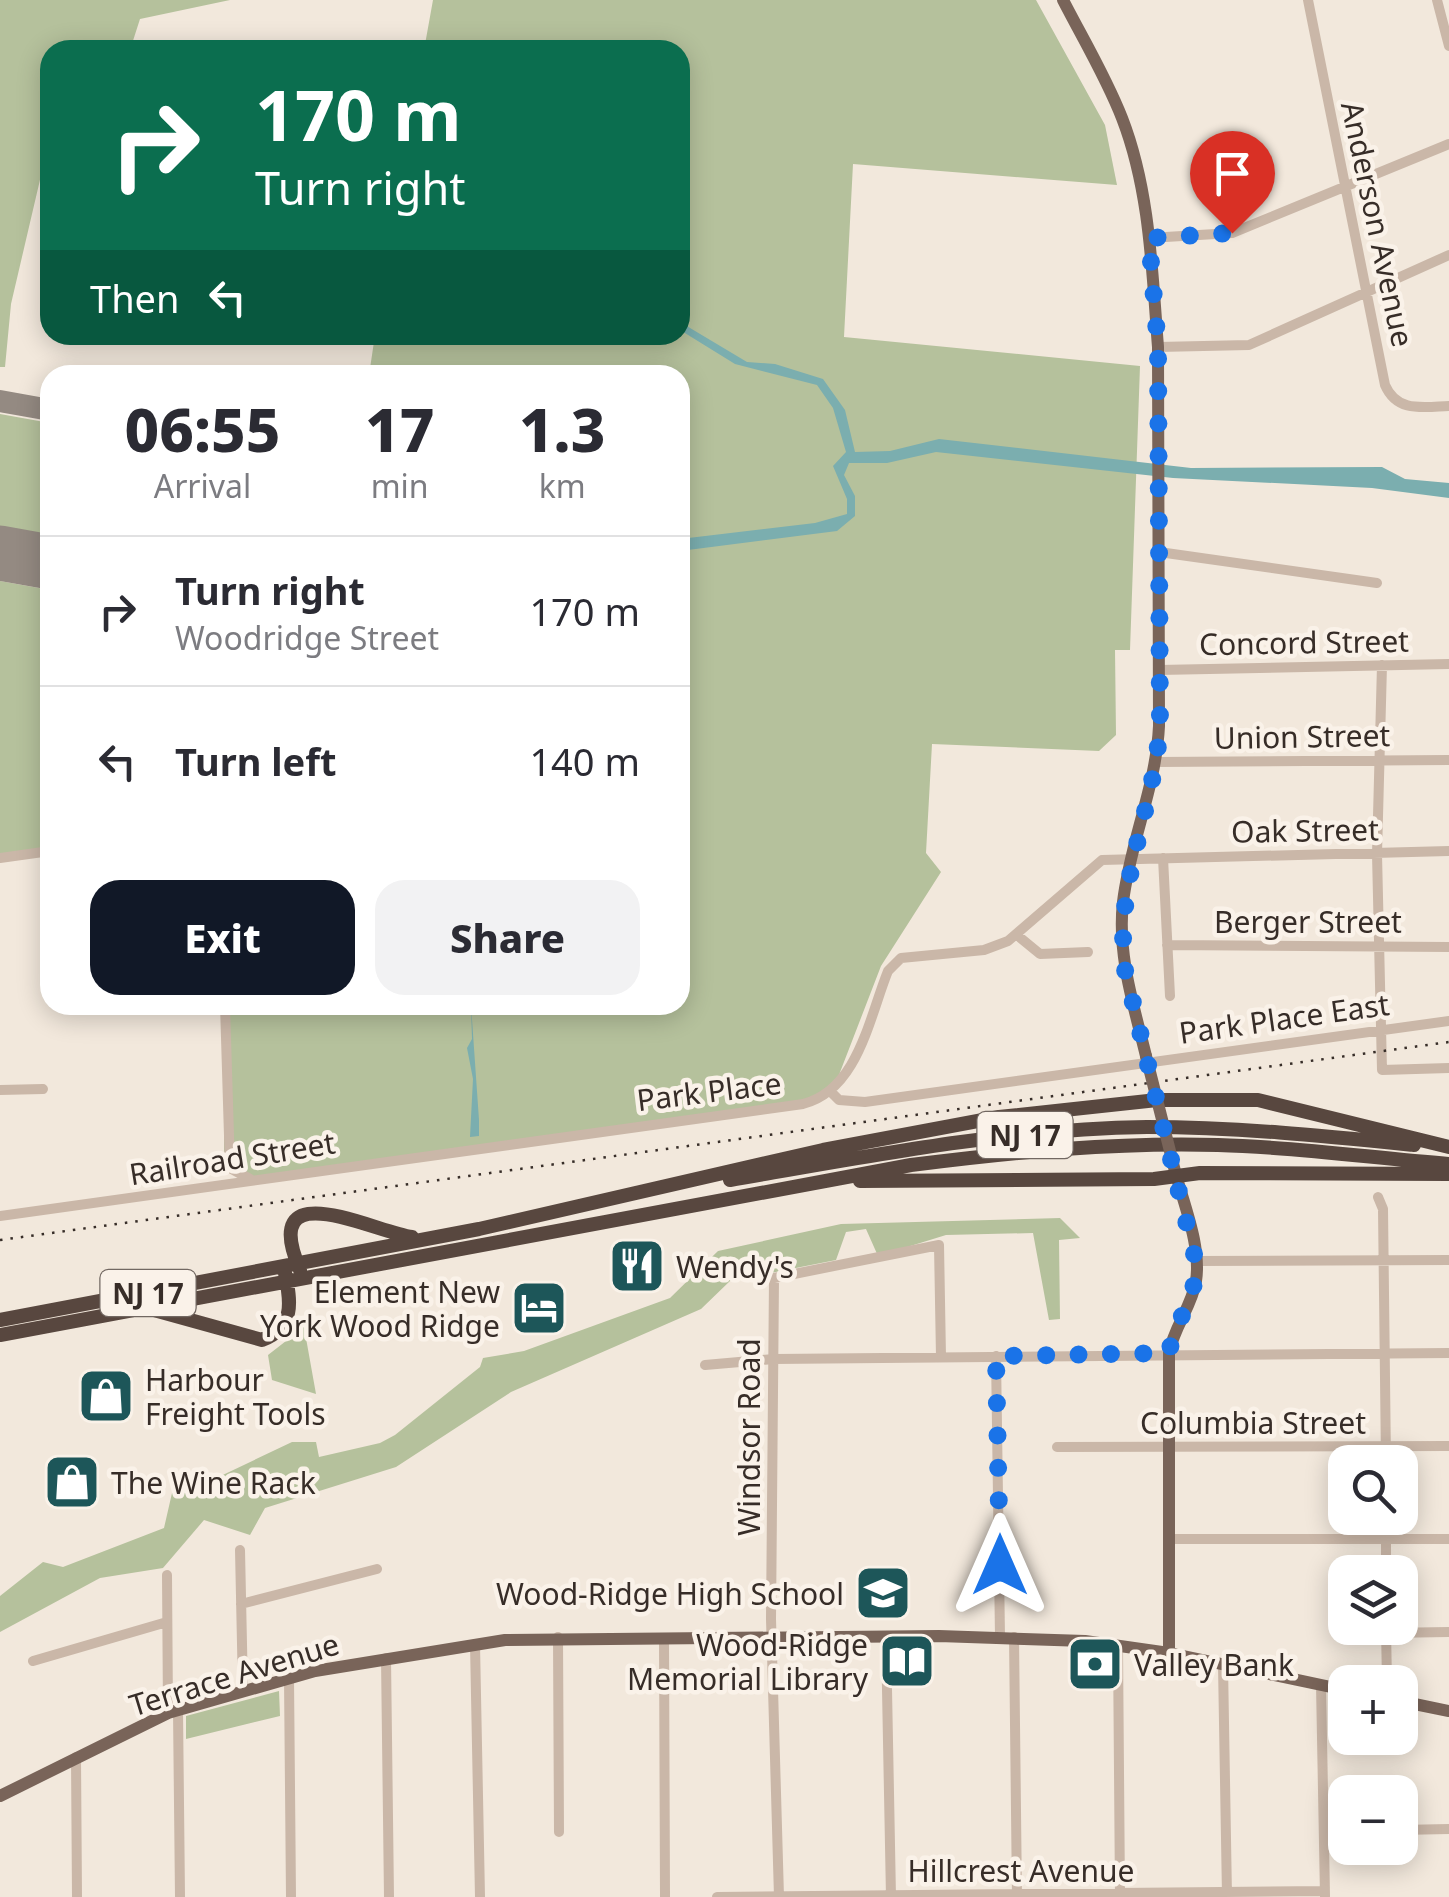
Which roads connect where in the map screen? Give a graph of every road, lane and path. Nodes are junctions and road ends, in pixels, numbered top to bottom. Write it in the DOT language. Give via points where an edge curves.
graph roads {
  1 [pos="1062,0"];
  2 [pos="1308,0"];
  3 [pos="1437,0"];
  4 [pos="1448,40"];
  5 [pos="1449,144"];
  6 [pos="1345,187"];
  7 [pos="1149,238"];
  8 [pos="1449,255"];
  9 [pos="1366,294"];
  10 [pos="1158,347"];
  11 [pos="1449,406"];
  12 [pos="1159,552"];
  13 [pos="1377,583"];
  14 [pos="1382,664"];
  15 [pos="1449,664"];
  16 [pos="1160,670"];
  17 [pos="1449,760"];
  18 [pos="1378,761"];
  19 [pos="1156,762"];
  20 [pos="1449,851"];
  21 [pos="40,852"];
  22 [pos="1377,854"];
  23 [pos="0,858"];
  24 [pos="1132,858"];
  25 [pos="1162,858"];
  26 [pos="1017,936"];
  27 [pos="1166,946"];
  28 [pos="1380,947"];
  29 [pos="1449,947"];
  30 [pos="1088,952"];
  31 [pos="1170,996"];
  32 [pos="225,1015"];
  33 [pos="1449,1020"];
  34 [pos="1381,1030"];
  35 [pos="1449,1068"];
  36 [pos="43,1089"];
  37 [pos="0,1090"];
  38 [pos="947,1091"];
  39 [pos="832,1093"];
  40 [pos="1157,1100"];
  41 [pos="472,1147"];
  42 [pos="1449,1148"];
  43 [pos="1449,1164"];
  44 [pos="1449,1174"];
  45 [pos="1176,1176"];
  46 [pos="849,1178"];
  47 [pos="251,1179"];
  48 [pos="1378,1197"];
  49 [pos="606,1202"];
  50 [pos="0,1216"];
  51 [pos="423,1238"];
  52 [pos="1449,1260"];
  53 [pos="1196,1262"];
  54 [pos="1384,1262"];
  55 [pos="289,1271"];
  56 [pos="154,1310"];
  57 [pos="0,1320"];
  58 [pos="0,1335"];
  59 [pos="1169,1353"];
  60 [pos="1449,1353"];
  61 [pos="1384,1354"];
  62 [pos="996,1356"];
  63 [pos="941,1357"];
  64 [pos="774,1359"];
  65 [pos="705,1365"];
  66 [pos="1386,1445"];
  67 [pos="1170,1446"];
  68 [pos="1418,1446"];
  69 [pos="1449,1446"];
  70 [pos="1056,1447"];
  71 [pos="1328,1447"];
  72 [pos="1386,1535"];
  73 [pos="1170,1539"];
  74 [pos="1449,1540"];
  75 [pos="1386,1541"];
  76 [pos="240,1550"];
  77 [pos="1386,1555"];
  78 [pos="377,1569"];
  79 [pos="166,1575"];
  80 [pos="240,1604"];
  81 [pos="167,1622"];
  82 [pos="1418,1631"];
  83 [pos="1449,1632"];
  84 [pos="886,1637"];
  85 [pos="558,1638"];
  86 [pos="664,1638"];
  87 [pos="774,1638"];
  88 [pos="1007,1638"];
  89 [pos="475,1644"];
  90 [pos="1118,1646"];
  91 [pos="1170,1653"];
  92 [pos="386,1658"];
  93 [pos="33,1661"];
  94 [pos="1223,1665"];
  95 [pos="289,1678"];
  96 [pos="1321,1685"];
  97 [pos="1328,1686"];
  98 [pos="243,1691"];
  99 [pos="1418,1705"];
  100 [pos="173,1711"];
  101 [pos="1449,1711"];
  102 [pos="76,1757"];
  103 [pos="0,1796"];
  104 [pos="1449,1829"];
  105 [pos="1418,1830"];
  106 [pos="1324,1831"];
  107 [pos="1328,1831"];
  108 [pos="559,1832"];
  109 [pos="1325,1894"];
  110 [pos="1226,1895"];
  111 [pos="778,1896"];
  112 [pos="891,1896"];
  113 [pos="1017,1896"];
  114 [pos="1120,1896"];
  115 [pos="77,1897"];
  116 [pos="180,1897"];
  117 [pos="290,1897"];
  118 [pos="389,1897"];
  119 [pos="480,1897"];
  120 [pos="666,1897"];
  121 [pos="717,1897"];
  1 -- 7 [label="main road" via="1121,117"];
  2 -- 6 [label="street, Anderson Avenue"];
  3 -- 4 [label="street"];
  5 -- 6 [label="street"];
  6 -- 7 [label="street" via="1232,233"];
  6 -- 9 [label="street, Anderson Avenue"];
  7 -- 10 [label="main road"];
  8 -- 9 [label="street"];
  9 -- 10 [label="street" via="1248,345"];
  9 -- 11 [label="street, Anderson Avenue" via="1392,398 1406,406"];
  10 -- 12 [label="main road"];
  12 -- 13 [label="street"];
  12 -- 16 [label="main road"];
  14 -- 15 [label="street, Concord Street"];
  14 -- 16 [label="street, Concord Street"];
  14 -- 18 [label="street"];
  16 -- 19 [label="main road"];
  17 -- 18 [label="street, Union Street"];
  18 -- 19 [label="street, Union Street"];
  18 -- 22 [label="street"];
  19 -- 24 [label="main road"];
  20 -- 22 [label="street, Oak Street"];
  21 -- 23 [label="street"];
  22 -- 25 [label="street, Oak Street"];
  22 -- 28 [label="street"];
  24 -- 25 [label="street, Oak Street"];
  24 -- 26 [label="street, Oak Street" via="1094,864"];
  24 -- 40 [label="main road, bridge" via="1122,905 1123,952"];
  25 -- 27 [label="street"];
  26 -- 30 [label="street" via="1040,954"];
  26 -- 39 [label="street" via="984,950 900,958"];
  27 -- 28 [label="street, Berger Street"];
  27 -- 31 [label="street"];
  28 -- 29 [label="street, Berger Street"];
  28 -- 34 [label="street"];
  32 -- 47 [label="street" via="230,1168"];
  33 -- 34 [label="street, Park Place East"];
  34 -- 35 [label="street" via="1382,1070"];
  34 -- 38 [label="street, Park Place East"];
  36 -- 37 [label="street"];
  38 -- 39 [label="street, Park Place" via="865,1102"];
  39 -- 41 [label="street, Park Place" via="803,1104"];
  40 -- 42 [label="highway" via="1276,1102"];
  40 -- 45 [label="main road, bridge"];
  40 -- 49 [label="highway" via="888,1136"];
  41 -- 47 [label="street, Railroad Street"];
  42 -- 49 [label="highway, NJ 17" via="1217,1128 1090,1130 894,1151"];
  43 -- 46 [label="highway, NJ 17" via="1147,1144 984,1156"];
  44 -- 45 [label="highway"];
  45 -- 46 [label="highway"];
  45 -- 53 [label="main road"];
  46 -- 55 [label="highway, NJ 17" via="306,1278"];
  47 -- 50 [label="street, Railroad Street"];
  48 -- 54 [label="street"];
  49 -- 51 [label="highway, NJ 17"];
  51 -- 55 [label="highway, NJ 17"];
  51 -- 55 [label="highway" via="311,1211 295,1226"];
  52 -- 54 [label="street"];
  53 -- 54 [label="street"];
  53 -- 59 [label="main road" via="1193,1293"];
  54 -- 61 [label="street"];
  55 -- 56 [label="highway, NJ 17"];
  55 -- 56 [label="highway" via="289,1315 262,1340"];
  55 -- 57 [label="highway, NJ 17"];
  56 -- 58 [label="highway, NJ 17"];
  59 -- 61 [label="street"];
  59 -- 62 [label="street"];
  59 -- 67 [label="main road"];
  60 -- 61 [label="street"];
  61 -- 66 [label="street"];
  62 -- 63 [label="street"];
  62 -- 88 [label="street"];
  63 -- 64 [label="street"];
  63 -- 64 [label="street, Windsor Road" via="938,1246 774,1278"];
  64 -- 65 [label="street"];
  64 -- 87 [label="street, Windsor Road"];
  67 -- 70 [label="street, Columbia Street"];
  67 -- 71 [label="street, Columbia Street"];
  67 -- 73 [label="main road"];
  68 -- 69 [label="street, Columbia Street"];
  72 -- 75 [label="street"];
  73 -- 75 [label="street"];
  73 -- 91 [label="main road"];
  74 -- 75 [label="street"];
  75 -- 77 [label="street"];
  76 -- 80 [label="street"];
  78 -- 80 [label="street"];
  79 -- 81 [label="street"];
  80 -- 98 [label="street"];
  81 -- 93 [label="street"];
  81 -- 100 [label="street"];
  82 -- 83 [label="street"];
  84 -- 87 [label="main road, Terrace Avenue"];
  84 -- 88 [label="main road, Terrace Avenue"];
  84 -- 112 [label="street"];
  85 -- 86 [label="main road, Terrace Avenue"];
  85 -- 89 [label="main road, Terrace Avenue"];
  85 -- 108 [label="street"];
  86 -- 87 [label="main road, Terrace Avenue"];
  86 -- 120 [label="street"];
  87 -- 111 [label="street, Windsor Road"];
  88 -- 90 [label="main road, Terrace Avenue"];
  88 -- 113 [label="street"];
  89 -- 92 [label="main road, Terrace Avenue"];
  89 -- 119 [label="street"];
  90 -- 91 [label="main road, Terrace Avenue"];
  90 -- 114 [label="street"];
  91 -- 94 [label="main road, Terrace Avenue"];
  92 -- 95 [label="main road, Terrace Avenue"];
  92 -- 118 [label="street"];
  94 -- 96 [label="main road, Terrace Avenue"];
  94 -- 110 [label="street"];
  95 -- 98 [label="main road, Terrace Avenue"];
  95 -- 117 [label="street"];
  96 -- 97 [label="main road, Terrace Avenue"];
  96 -- 106 [label="street"];
  98 -- 100 [label="main road, Terrace Avenue"];
  99 -- 101 [label="main road"];
  100 -- 102 [label="main road, Terrace Avenue"];
  100 -- 116 [label="street"];
  102 -- 103 [label="main road, Terrace Avenue"];
  102 -- 115 [label="street"];
  104 -- 105 [label="street"];
  106 -- 107 [label="street"];
  106 -- 109 [label="street"];
  109 -- 110 [label="street, Hillcrest Avenue"];
  110 -- 114 [label="street, Hillcrest Avenue"];
  111 -- 112 [label="street, Hillcrest Avenue"];
  111 -- 121 [label="street, Hillcrest Avenue"];
  112 -- 113 [label="street, Hillcrest Avenue"];
  113 -- 114 [label="street, Hillcrest Avenue"];
}
